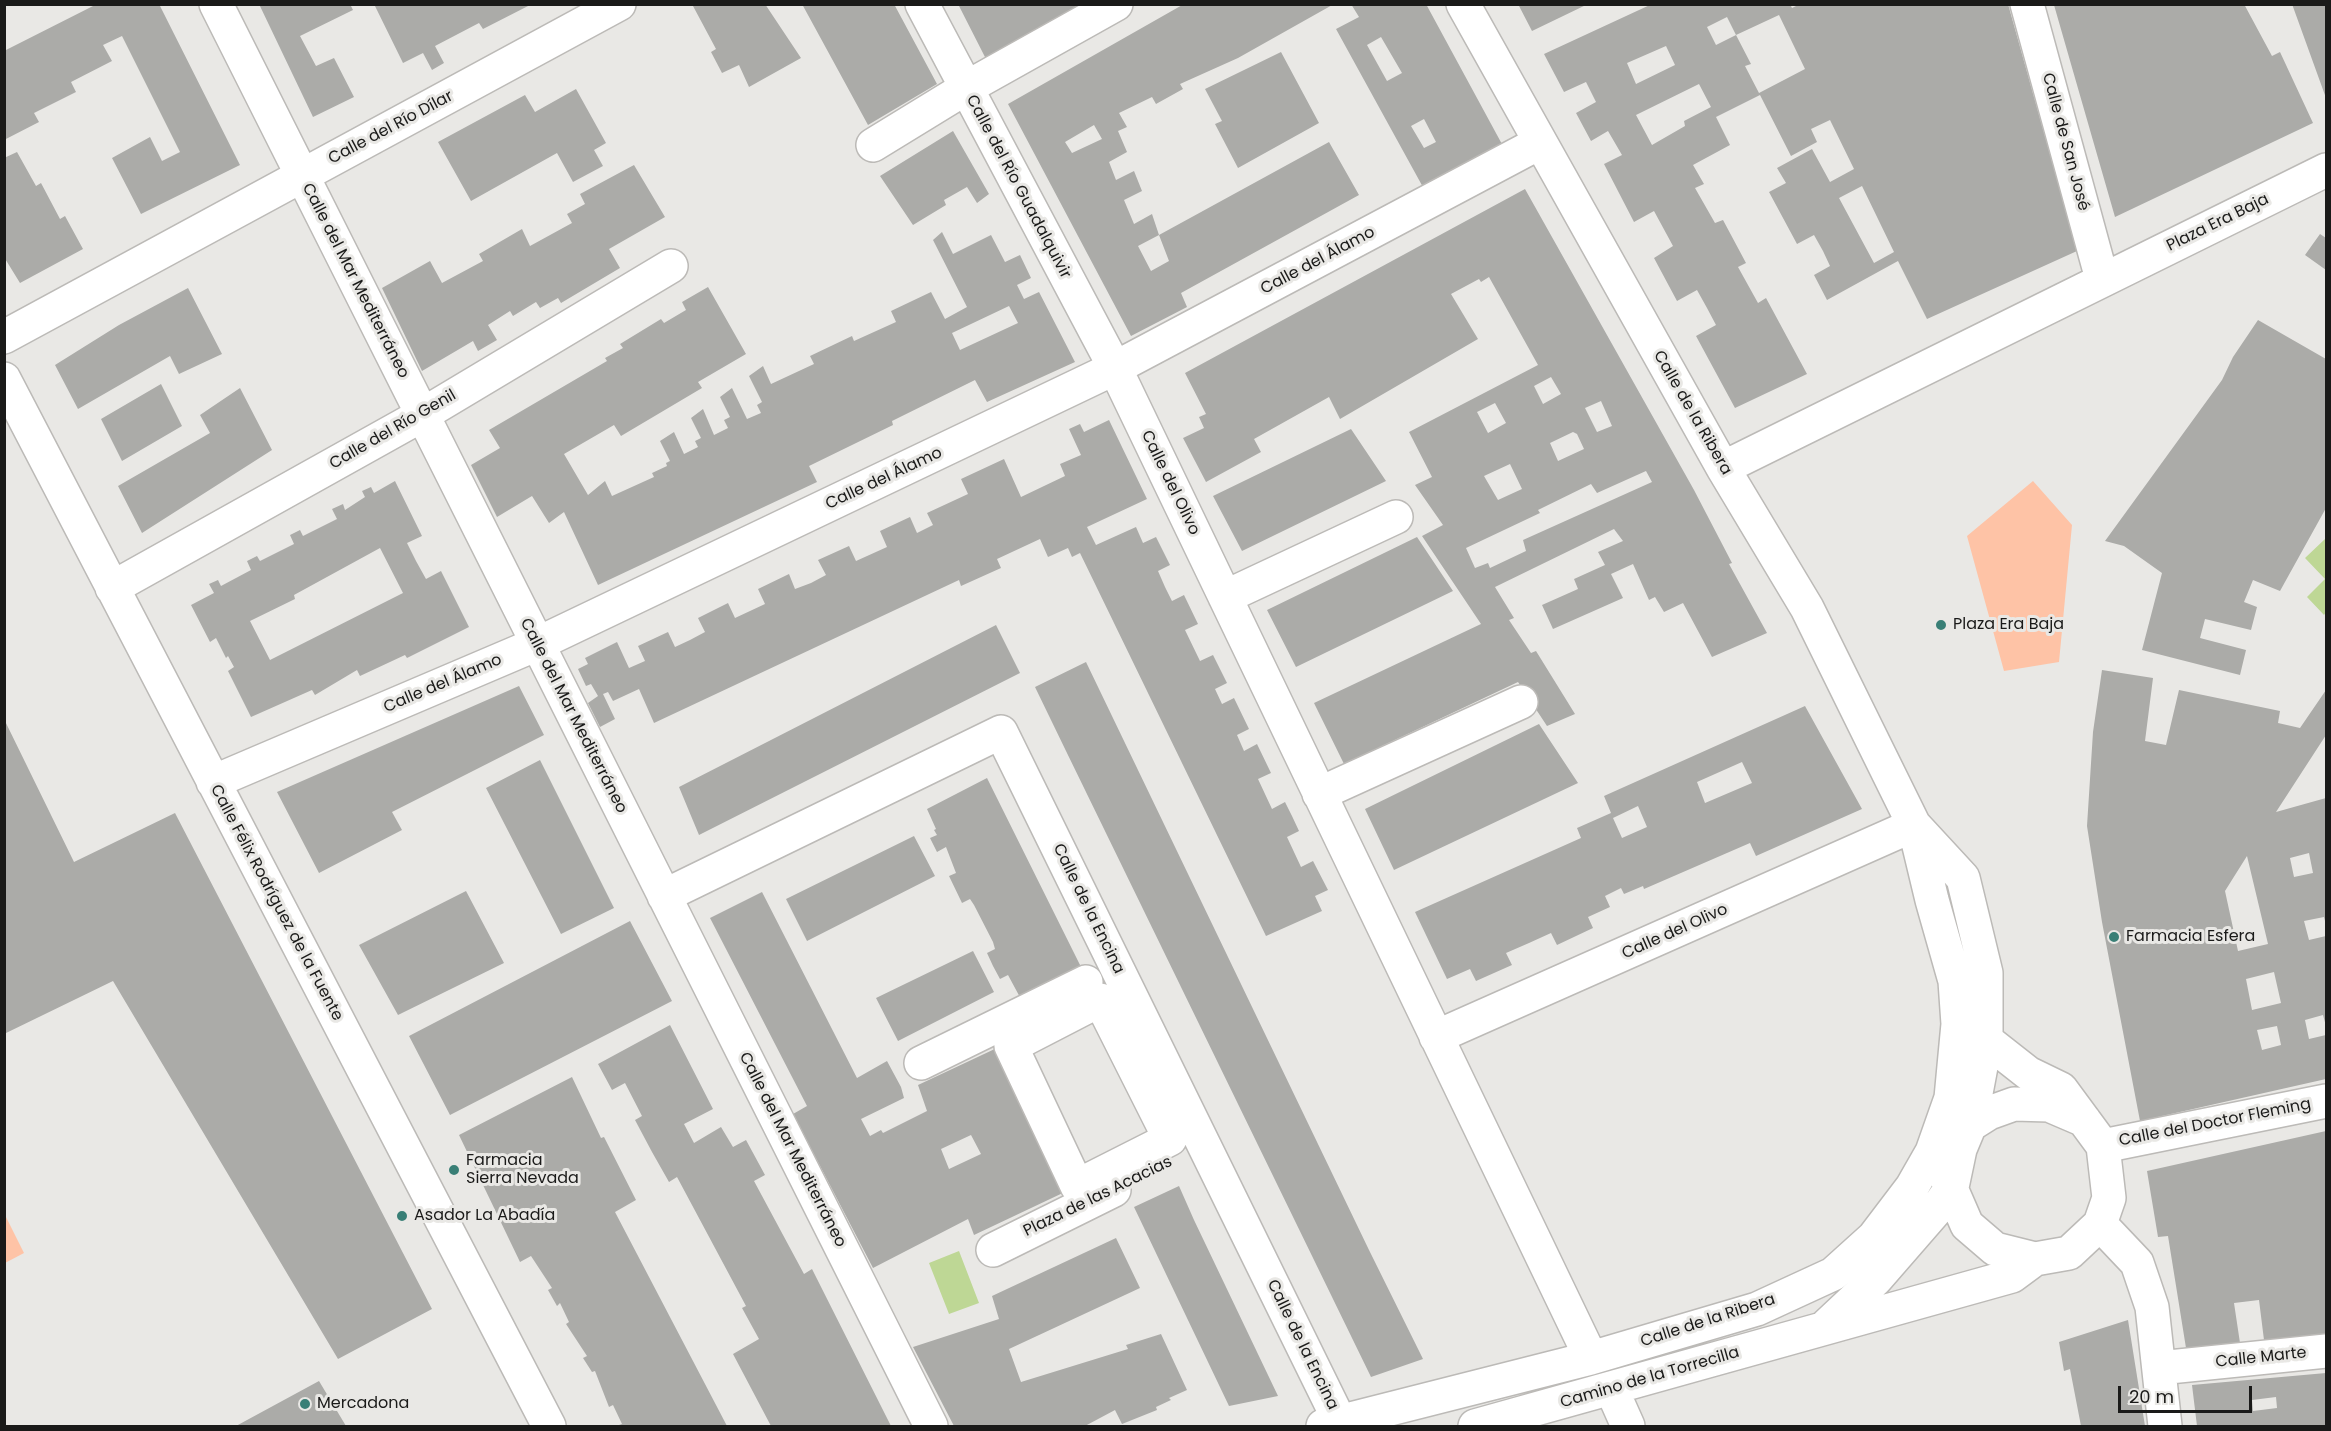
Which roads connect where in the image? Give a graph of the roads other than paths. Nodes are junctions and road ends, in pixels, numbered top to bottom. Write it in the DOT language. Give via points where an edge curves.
graph roads {
  1 [pos="216,4"];
  2 [pos="619,4"];
  3 [pos="922,4"];
  4 [pos="1116,4"];
  5 [pos="1463,4"];
  6 [pos="2027,4"];
  7 [pos="966,88"];
  8 [pos="1539,143"];
  9 [pos="873,145"];
  10 [pos="2326,170"];
  11 [pos="302,176"];
  12 [pos="671,266"];
  13 [pos="2102,279"];
  14 [pos="4,337"];
  15 [pos="1115,368"];
  16 [pos="4,379"];
  17 [pos="422,415"];
  18 [pos="1723,468"];
  19 [pos="1396,517"];
  20 [pos="112,588"];
  21 [pos="1225,597"];
  22 [pos="537,644"];
  23 [pos="1521,702"];
  24 [pos="213,782"];
  25 [pos="1319,794"];
  26 [pos="1914,825"];
  27 [pos="664,896"];
  28 [pos="1117,967"];
  29 [pos="1436,1037"];
  30 [pos="1986,1040"];
  31 [pos="1011,1046"];
  32 [pos="921,1063"];
  33 [pos="2326,1101"];
  34 [pos="1970,1125"];
  35 [pos="2094,1133"];
  36 [pos="1935,1142"];
  37 [pos="1204,1145"];
  38 [pos="1952,1187"];
  39 [pos="2100,1224"];
  40 [pos="993,1250"];
  41 [pos="2035,1259"];
  42 [pos="1824,1328"];
  43 [pos="2326,1351"];
  44 [pos="1591,1358"];
  45 [pos="2159,1368"];
  46 [pos="1612,1390"];
  47 [pos="1331,1424"];
  48 [pos="549,1426"];
  49 [pos="931,1426"];
  50 [pos="1475,1426"];
  51 [pos="1628,1426"];
  52 [pos="2165,1426"];
  1 -- 11 [label="street, Calle del Mar Mediterráneo"];
  2 -- 11 [label="street, Calle del Río Dílar"];
  3 -- 7 [label="street, Calle del Río Guadalquivir"];
  4 -- 7 [label="street"];
  5 -- 8 [label="street, Calle de la Ribera"];
  6 -- 13 [label="street, Calle de San José"];
  7 -- 9 [label="street"];
  7 -- 15 [label="street, Calle del Río Guadalquivir"];
  8 -- 15 [label="street, Calle del Álamo"];
  8 -- 18 [label="street, Calle de la Ribera"];
  10 -- 13 [label="street, Plaza Era Baja"];
  11 -- 14 [label="street, Calle del Río Dílar"];
  11 -- 17 [label="street, Calle del Mar Mediterráneo"];
  12 -- 17 [label="street, Calle del Río Genil"];
  13 -- 18 [label="street, Plaza Era Baja"];
  15 -- 21 [label="street, Calle del Olivo"];
  15 -- 22 [label="street, Calle del Álamo"];
  16 -- 20 [label="street, Calle Félix Rodríguez de la Fuente"];
  17 -- 20 [label="street, Calle del Río Genil"];
  17 -- 22 [label="street, Calle del Mar Mediterráneo"];
  18 -- 26 [label="street, Calle de la Ribera" via="1807,608"];
  19 -- 21 [label="street"];
  20 -- 24 [label="street, Calle Félix Rodríguez de la Fuente"];
  21 -- 25 [label="street, Calle del Olivo"];
  22 -- 24 [label="street, Calle del Álamo"];
  22 -- 27 [label="street, Calle del Mar Mediterráneo"];
  23 -- 25 [label="street"];
  24 -- 48 [label="street, Calle Félix Rodríguez de la Fuente"];
  25 -- 29 [label="street, Calle del Olivo"];
  26 -- 29 [label="street, Calle del Olivo"];
  26 -- 30 [label="street, Calle de la Ribera" via="1963,878 1986,973"];
  26 -- 36 [label="street, Calle de la Ribera" via="1955,981 1958,1024 1951,1098"];
  27 -- 28 [label="street, Calle de la Encina" via="1001,732"];
  27 -- 49 [label="street, Calle del Mar Mediterráneo"];
  28 -- 32 [label="street"];
  28 -- 37 [label="street, Calle de la Encina"];
  29 -- 44 [label="street, Calle del Olivo"];
  30 -- 34 [label="street, Calle de la Ribera"];
  30 -- 35 [label="street" via="2028,1073 2061,1089"];
  31 -- 31 [label="street, Plaza de las Acacias" via="1100,1000 1170,1139 1077,1186"];
  33 -- 35 [label="street, Calle del Doctor Fleming"];
  34 -- 35 [label="street" via="2014,1104 2049,1106"];
  34 -- 36 [label="street"];
  34 -- 38 [label="street"];
  35 -- 39 [label="street" via="2109,1198"];
  36 -- 38 [label="street"];
  36 -- 44 [label="street, Calle de la Ribera" via="1912,1186 1874,1237 1833,1274 1757,1308"];
  37 -- 40 [label="street, Plaza de las Acacias"];
  37 -- 47 [label="street, Calle de la Encina"];
  38 -- 41 [label="street" via="1967,1225 1995,1249"];
  38 -- 42 [label="street, Camino de la Torrecilla" via="1876,1280"];
  39 -- 41 [label="street" via="2069,1253"];
  39 -- 45 [label="street" via="2137,1263 2152,1307"];
  41 -- 42 [label="street, Camino de la Torrecilla" via="2012,1276"];
  42 -- 46 [label="street, Camino de la Torrecilla"];
  43 -- 45 [label="street, Calle Marte"];
  44 -- 47 [label="street"];
  45 -- 52 [label="street"];
  46 -- 50 [label="street, Camino de la Torrecilla"];
  46 -- 51 [label="street"];
}
